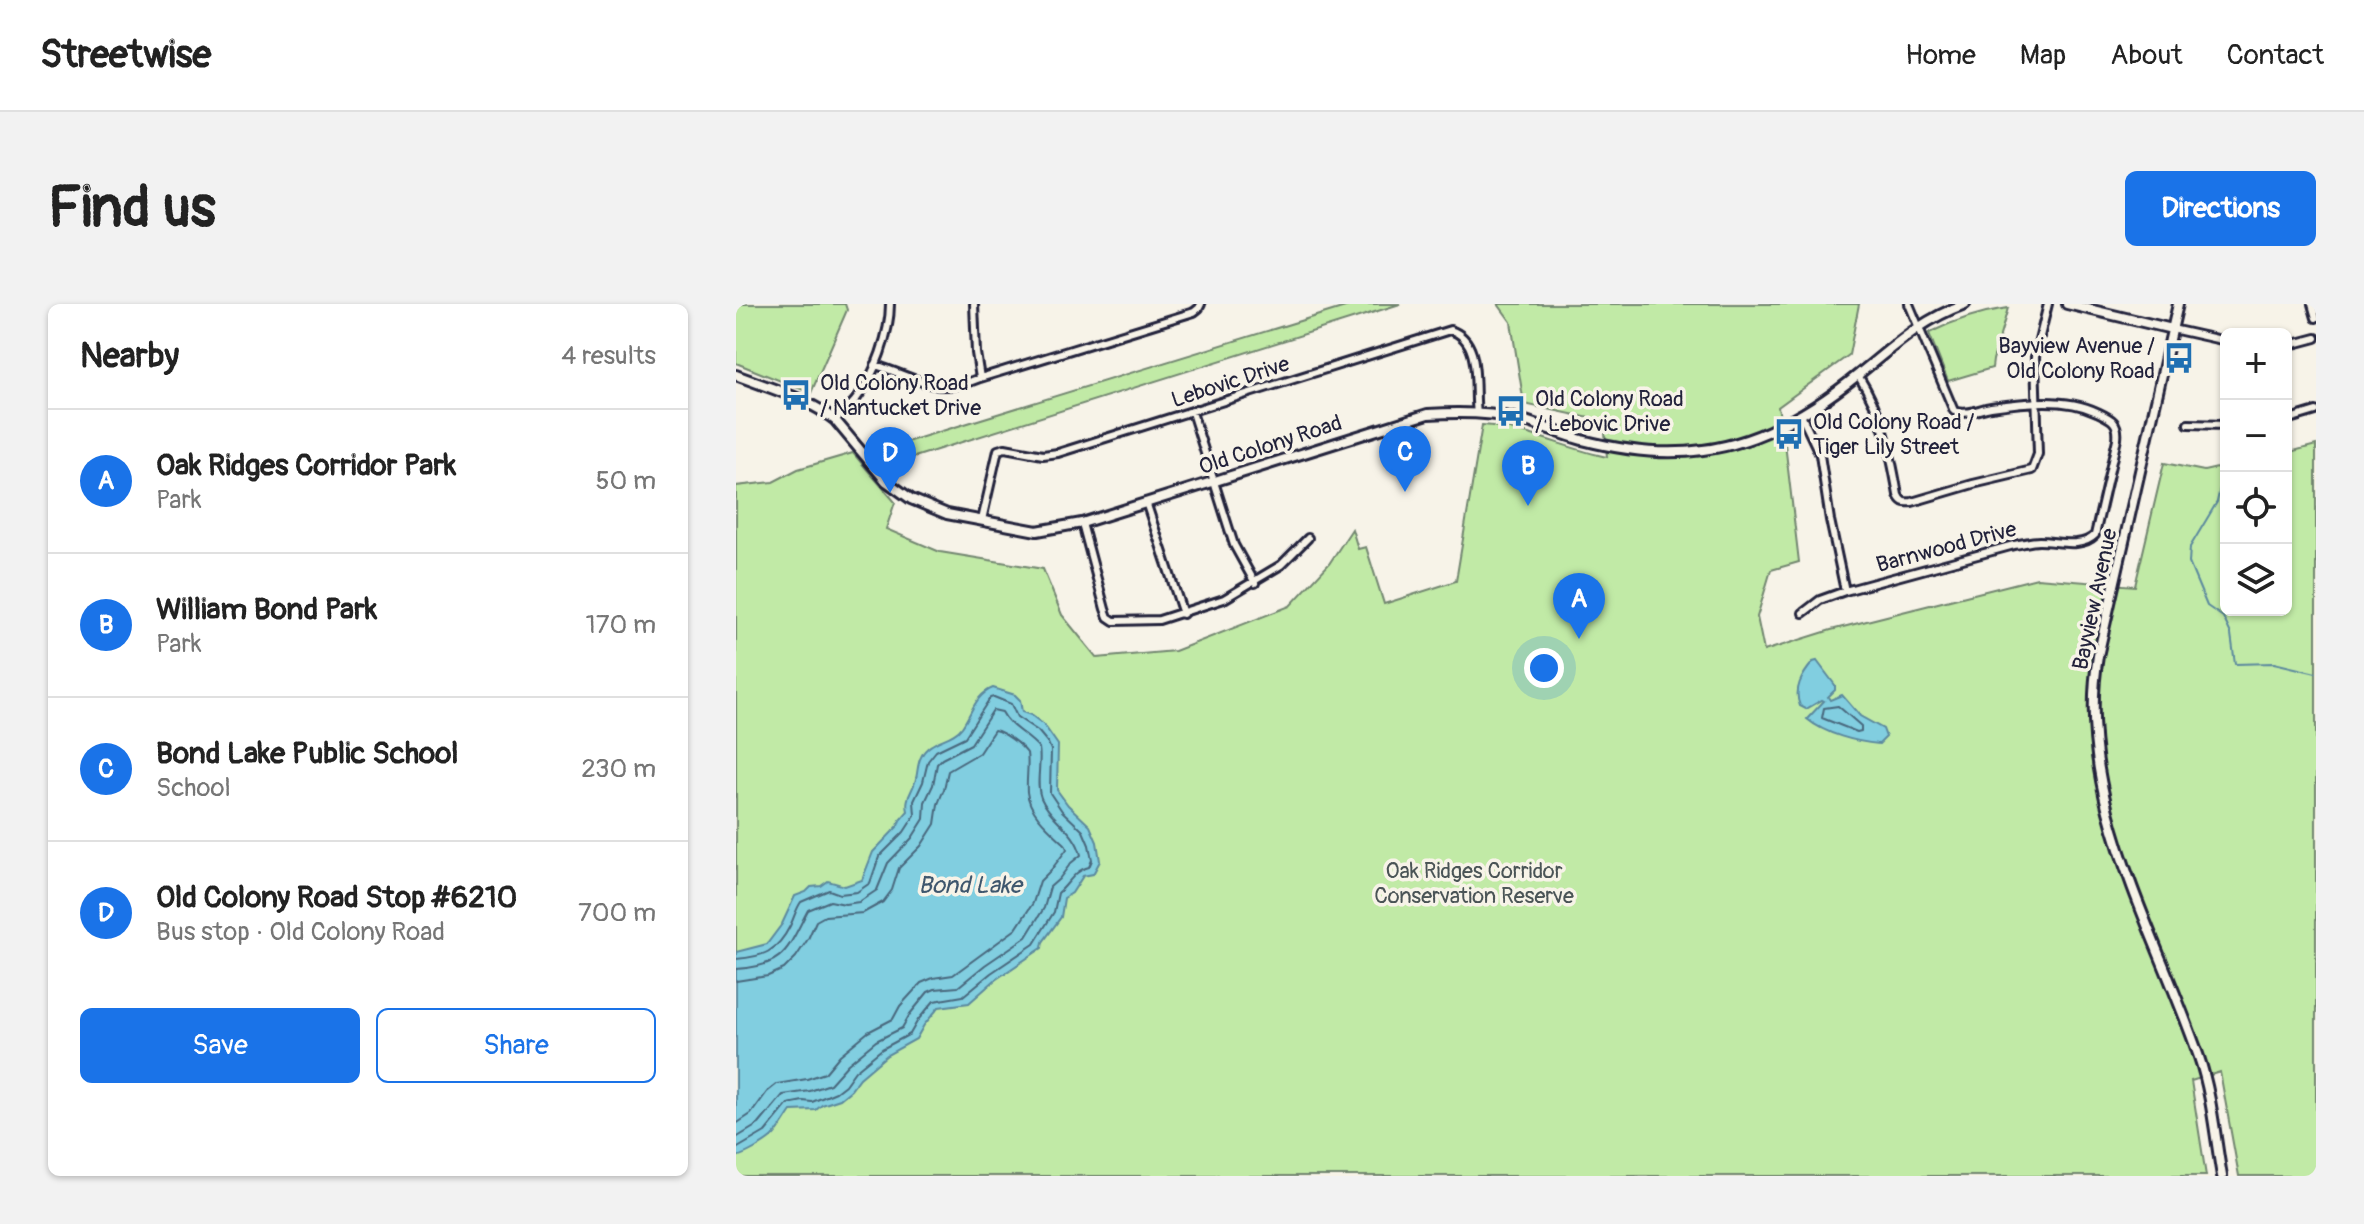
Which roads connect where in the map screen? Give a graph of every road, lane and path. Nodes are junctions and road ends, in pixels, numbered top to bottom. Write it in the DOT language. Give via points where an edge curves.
graph roads {
  1 [pos="890,304"];
  2 [pos="974,304"];
  3 [pos="1201,304"];
  4 [pos="1909,304"];
  5 [pos="1965,304"];
  6 [pos="2048,304"];
  7 [pos="2067,304"];
  8 [pos="2178,304"];
  9 [pos="2312,304"];
  10 [pos="2316,318"];
  11 [pos="1919,326"];
  12 [pos="2172,329"];
  13 [pos="2316,338"];
  14 [pos="2220,340"];
  15 [pos="2292,344"];
  16 [pos="875,365"];
  17 [pos="736,375"];
  18 [pos="1858,375"];
  19 [pos="980,378"];
  20 [pos="2036,404"];
  21 [pos="2316,411"];
  22 [pos="1192,412"];
  23 [pos="1477,414"];
  24 [pos="1801,415"];
  25 [pos="2292,418"];
  26 [pos="835,420"];
  27 [pos="2188,424"];
  28 [pos="2220,425"];
  29 [pos="1213,481"];
  30 [pos="1146,502"];
  31 [pos="982,520"];
  32 [pos="1082,523"];
  33 [pos="1308,538"];
  34 [pos="1255,583"];
  35 [pos="1845,591"];
  36 [pos="1803,613"];
  37 [pos="1183,614"];
  38 [pos="2222,1176"];
  1 -- 16 [label="street" via="889,327"];
  2 -- 19 [label="street"];
  3 -- 19 [label="street" via="1194,312"];
  4 -- 11 [label="street"];
  5 -- 11 [label="street, Old Colony Road"];
  6 -- 20 [label="street" via="2035,357"];
  7 -- 12 [label="street"];
  8 -- 12 [label="street, Bayview Avenue"];
  9 -- 10 [label="street"];
  11 -- 18 [label="street, Old Colony Road"];
  11 -- 20 [label="street" via="1954,411"];
  12 -- 14 [label="street"];
  12 -- 38 [label="street, Bayview Avenue" via="2098,656 2095,728 2119,850 2200,1059"];
  13 -- 15 [label="street"];
  16 -- 19 [label="street" via="946,388"];
  16 -- 26 [label="street" via="857,398"];
  17 -- 26 [label="street, Old Colony Road"];
  18 -- 20 [label="street" via="1881,417 1898,495 1905,503 2032,470 2038,454"];
  18 -- 24 [label="street, Old Colony Road"];
  20 -- 35 [label="street, Barnwood Drive" via="2084,407 2118,428 2090,541 2014,545"];
  21 -- 25 [label="street"];
  22 -- 23 [label="street, Lebovic Drive" via="1450,330 1467,342"];
  22 -- 29 [label="street"];
  22 -- 31 [label="street, Lebovic Drive" via="1058,453 998,450"];
  23 -- 24 [label="street, Old Colony Road" via="1517,419 1618,448 1671,453 1741,441"];
  23 -- 29 [label="street, Old Colony Road" via="1428,414"];
  24 -- 35 [label="street" via="1820,455"];
  26 -- 31 [label="street, Old Colony Road" via="886,481 911,499 947,514"];
  27 -- 28 [label="street"];
  29 -- 30 [label="street, Old Colony Road"];
  29 -- 34 [label="street" via="1234,545"];
  30 -- 32 [label="street, Old Colony Road"];
  30 -- 37 [label="street"];
  31 -- 32 [label="street, Old Colony Road" via="1037,531"];
  32 -- 37 [label="street" via="1108,617 1159,620"];
  33 -- 34 [label="street"];
  34 -- 37 [label="street"];
  35 -- 36 [label="street, Barnwood Drive"];
}
